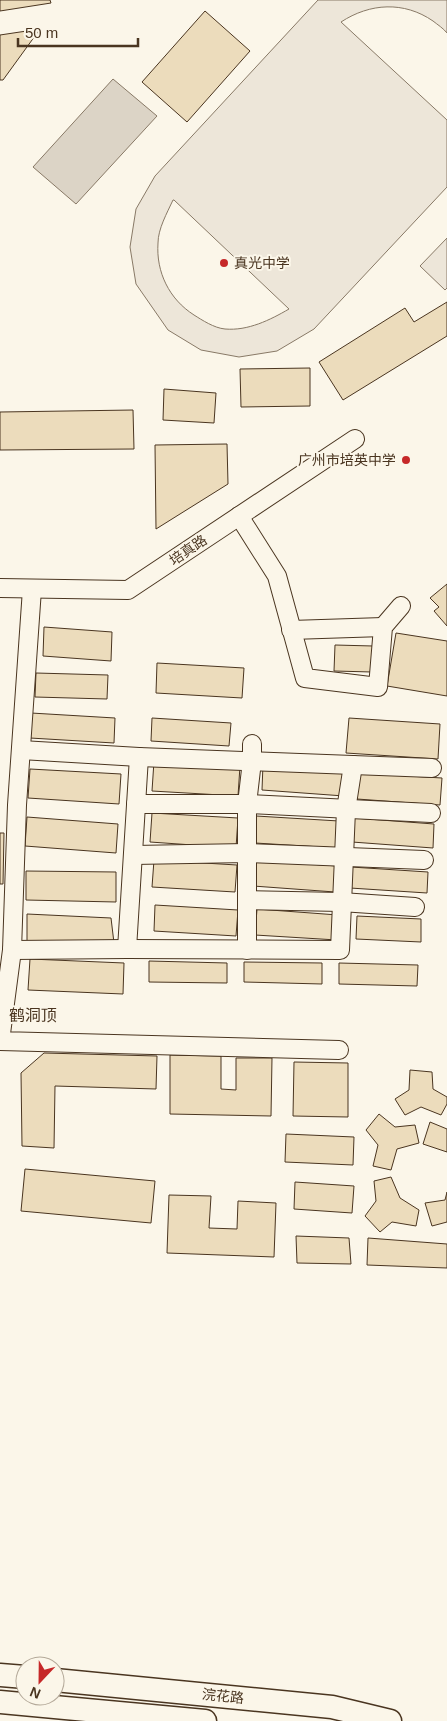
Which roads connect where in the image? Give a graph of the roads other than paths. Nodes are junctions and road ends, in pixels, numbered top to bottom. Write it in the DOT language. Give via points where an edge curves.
graph roads {
  1 [pos="355,439"];
  2 [pos="239,516"];
  3 [pos="0,588"];
  4 [pos="32,589"];
  5 [pos="401,606"];
  6 [pos="383,627"];
  7 [pos="292,630"];
  8 [pos="21,750"];
  9 [pos="252,752"];
  10 [pos="138,757"];
  11 [pos="353,765"];
  12 [pos="432,768"];
  13 [pos="136,804"];
  14 [pos="248,804"];
  15 [pos="8,805"];
  16 [pos="346,810"];
  17 [pos="431,813"];
  18 [pos="247,853"];
  19 [pos="133,855"];
  20 [pos="343,856"];
  21 [pos="424,860"];
  22 [pos="247,900"];
  23 [pos="341,902"];
  24 [pos="415,907"];
  25 [pos="127,949"];
  26 [pos="12,950"];
  27 [pos="247,950"];
  28 [pos="339,1050"];
  29 [pos="0,1675"];
  30 [pos="15,1676"];
  31 [pos="65,1681"];
  32 [pos="0,1702"];
  33 [pos="205,1721"];
  34 [pos="390,1721"];
  1 -- 2 [label="street, 培真路"];
  2 -- 4 [label="street, 培真路" via="128,590"];
  2 -- 7 [label="street" via="277,576"];
  3 -- 4 [label="street, 培真路"];
  4 -- 8 [label="street"];
  5 -- 6 [label="street"];
  6 -- 7 [label="street"];
  6 -- 7 [label="street" via="378,687 305,678"];
  8 -- 10 [label="street"];
  8 -- 15 [label="street"];
  9 -- 10 [label="street"];
  9 -- 11 [label="street"];
  9 -- 14 [label="street"];
  10 -- 13 [label="street"];
  11 -- 12 [label="street"];
  11 -- 16 [label="street"];
  13 -- 14 [label="street"];
  13 -- 19 [label="street"];
  14 -- 16 [label="street"];
  14 -- 18 [label="street"];
  15 -- 26 [label="street"];
  16 -- 17 [label="street"];
  16 -- 20 [label="street"];
  18 -- 19 [label="street"];
  18 -- 20 [label="street"];
  18 -- 22 [label="street"];
  19 -- 25 [label="street"];
  20 -- 21 [label="street"];
  20 -- 23 [label="street"];
  22 -- 23 [label="street"];
  22 -- 27 [label="street"];
  23 -- 24 [label="street"];
  23 -- 27 [label="street" via="340,950"];
  25 -- 26 [label="street"];
  25 -- 27 [label="street"];
  26 -- 28 [label="street" via="0,1040"];
  29 -- 30 [label="main road"];
  31 -- 34 [label="main road, 浣花路" via="332,1707"];
  32 -- 33 [label="main road, 浣花路"];
}
